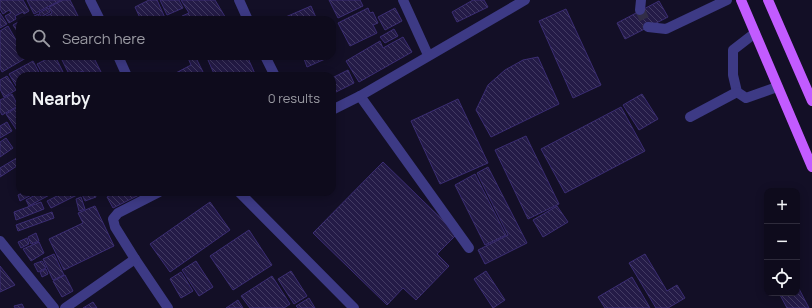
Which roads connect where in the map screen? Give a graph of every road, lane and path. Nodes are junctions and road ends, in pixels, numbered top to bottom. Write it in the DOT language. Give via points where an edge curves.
graph roads {
  1 [pos="90,0"];
  2 [pos="239,0"];
  3 [pos="403,0"];
  4 [pos="525,0"];
  5 [pos="727,0"];
  6 [pos="741,0"];
  7 [pos="768,0"];
  8 [pos="98,16"];
  9 [pos="246,16"];
  10 [pos="648,27"];
  11 [pos="754,33"];
  12 [pos="428,55"];
  13 [pos="120,60"];
  14 [pos="268,60"];
  15 [pos="125,72"];
  16 [pos="273,72"];
  17 [pos="777,87"];
  18 [pos="737,92"];
  19 [pos="360,96"];
  20 [pos="812,101"];
  21 [pos="336,108"];
  22 [pos="690,117"];
  23 [pos="812,167"];
  24 [pos="151,196"];
  25 [pos="243,196"];
  26 [pos="0,241"];
  27 [pos="469,248"];
  28 [pos="135,259"];
  29 [pos="54,308"];
  30 [pos="65,308"];
  31 [pos="168,308"];
  32 [pos="354,308"];
  1 -- 8 [label="street"];
  2 -- 9 [label="street"];
  3 -- 12 [label="street"];
  4 -- 12 [label="street"];
  5 -- 10 [label="street" via="666,29"];
  6 -- 11 [label="main road"];
  7 -- 20 [label="main road"];
  11 -- 17 [label="main road"];
  11 -- 18 [label="street" via="733,50 733,74"];
  12 -- 19 [label="street"];
  13 -- 15 [label="street"];
  14 -- 16 [label="street"];
  17 -- 18 [label="street" via="746,98"];
  17 -- 23 [label="main road"];
  18 -- 22 [label="street"];
  19 -- 21 [label="street"];
  19 -- 27 [label="street"];
  24 -- 28 [label="street" via="118,213 113,219 115,227"];
  25 -- 32 [label="street"];
  26 -- 29 [label="street"];
  28 -- 30 [label="street"];
  28 -- 31 [label="street"];
}
